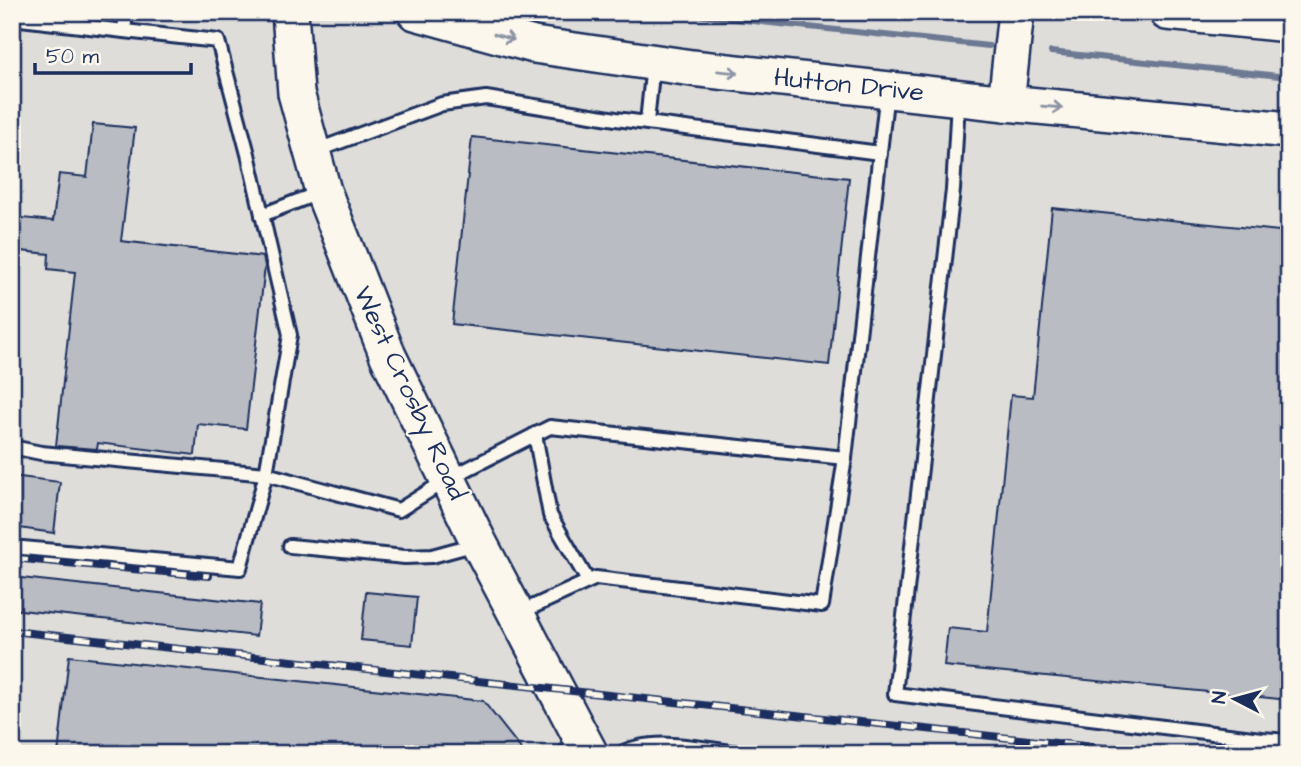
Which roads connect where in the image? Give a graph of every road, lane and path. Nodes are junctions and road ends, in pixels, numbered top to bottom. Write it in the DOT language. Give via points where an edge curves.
graph roads {
  1 [pos="126,12"];
  2 [pos="290,12"];
  3 [pos="415,12"];
  4 [pos="1016,12"];
  5 [pos="1167,12"];
  6 [pos="12,18"];
  7 [pos="1289,24"];
  8 [pos="124,31"];
  9 [pos="654,62"];
  10 [pos="887,90"];
  11 [pos="958,97"];
  12 [pos="1006,103"];
  13 [pos="647,122"];
  14 [pos="1289,130"];
  15 [pos="312,152"];
  16 [pos="880,153"];
  17 [pos="323,191"];
  18 [pos="262,215"];
  19 [pos="535,434"];
  20 [pos="12,447"];
  21 [pos="845,458"];
  22 [pos="266,474"];
  23 [pos="448,479"];
  24 [pos="479,543"];
  25 [pos="290,546"];
  26 [pos="12,547"];
  27 [pos="588,581"];
  28 [pos="516,614"];
  29 [pos="1289,741"];
  30 [pos="578,749"];
  31 [pos="672,749"];
  32 [pos="620,754"];
  33 [pos="746,754"];
  1 -- 8 [label="lane"];
  2 -- 15 [label="street, West Crosby Road" via="296,93"];
  3 -- 9 [label="street, Hutton Drive, one-way" via="534,45"];
  4 -- 12 [label="street"];
  5 -- 7 [label="street"];
  6 -- 8 [label="lane"];
  8 -- 18 [label="lane" via="218,41"];
  9 -- 10 [label="street, Hutton Drive, one-way"];
  9 -- 13 [label="lane"];
  10 -- 11 [label="street, Hutton Drive"];
  10 -- 16 [label="lane"];
  11 -- 12 [label="street, Hutton Drive"];
  11 -- 29 [label="lane" via="953,190 895,694"];
  12 -- 14 [label="street, Hutton Drive, one-way"];
  13 -- 15 [label="lane" via="486,99 442,104"];
  13 -- 16 [label="lane"];
  15 -- 17 [label="street, West Crosby Road"];
  16 -- 21 [label="lane"];
  17 -- 18 [label="lane"];
  17 -- 23 [label="street, West Crosby Road" via="388,356"];
  18 -- 22 [label="lane" via="290,335"];
  19 -- 21 [label="lane" via="550,427"];
  19 -- 23 [label="lane"];
  19 -- 27 [label="lane" via="550,515"];
  20 -- 22 [label="lane"];
  21 -- 27 [label="lane" via="822,605 596,578"];
  22 -- 23 [label="lane" via="399,510"];
  22 -- 26 [label="lane" via="240,568"];
  23 -- 24 [label="street, West Crosby Road"];
  24 -- 25 [label="lane" via="432,556 405,557"];
  24 -- 28 [label="street, West Crosby Road"];
  27 -- 28 [label="lane"];
  28 -- 30 [label="street, West Crosby Road"];
  31 -- 32 [label="lane" via="633,746"];
  31 -- 33 [label="lane"];
}
